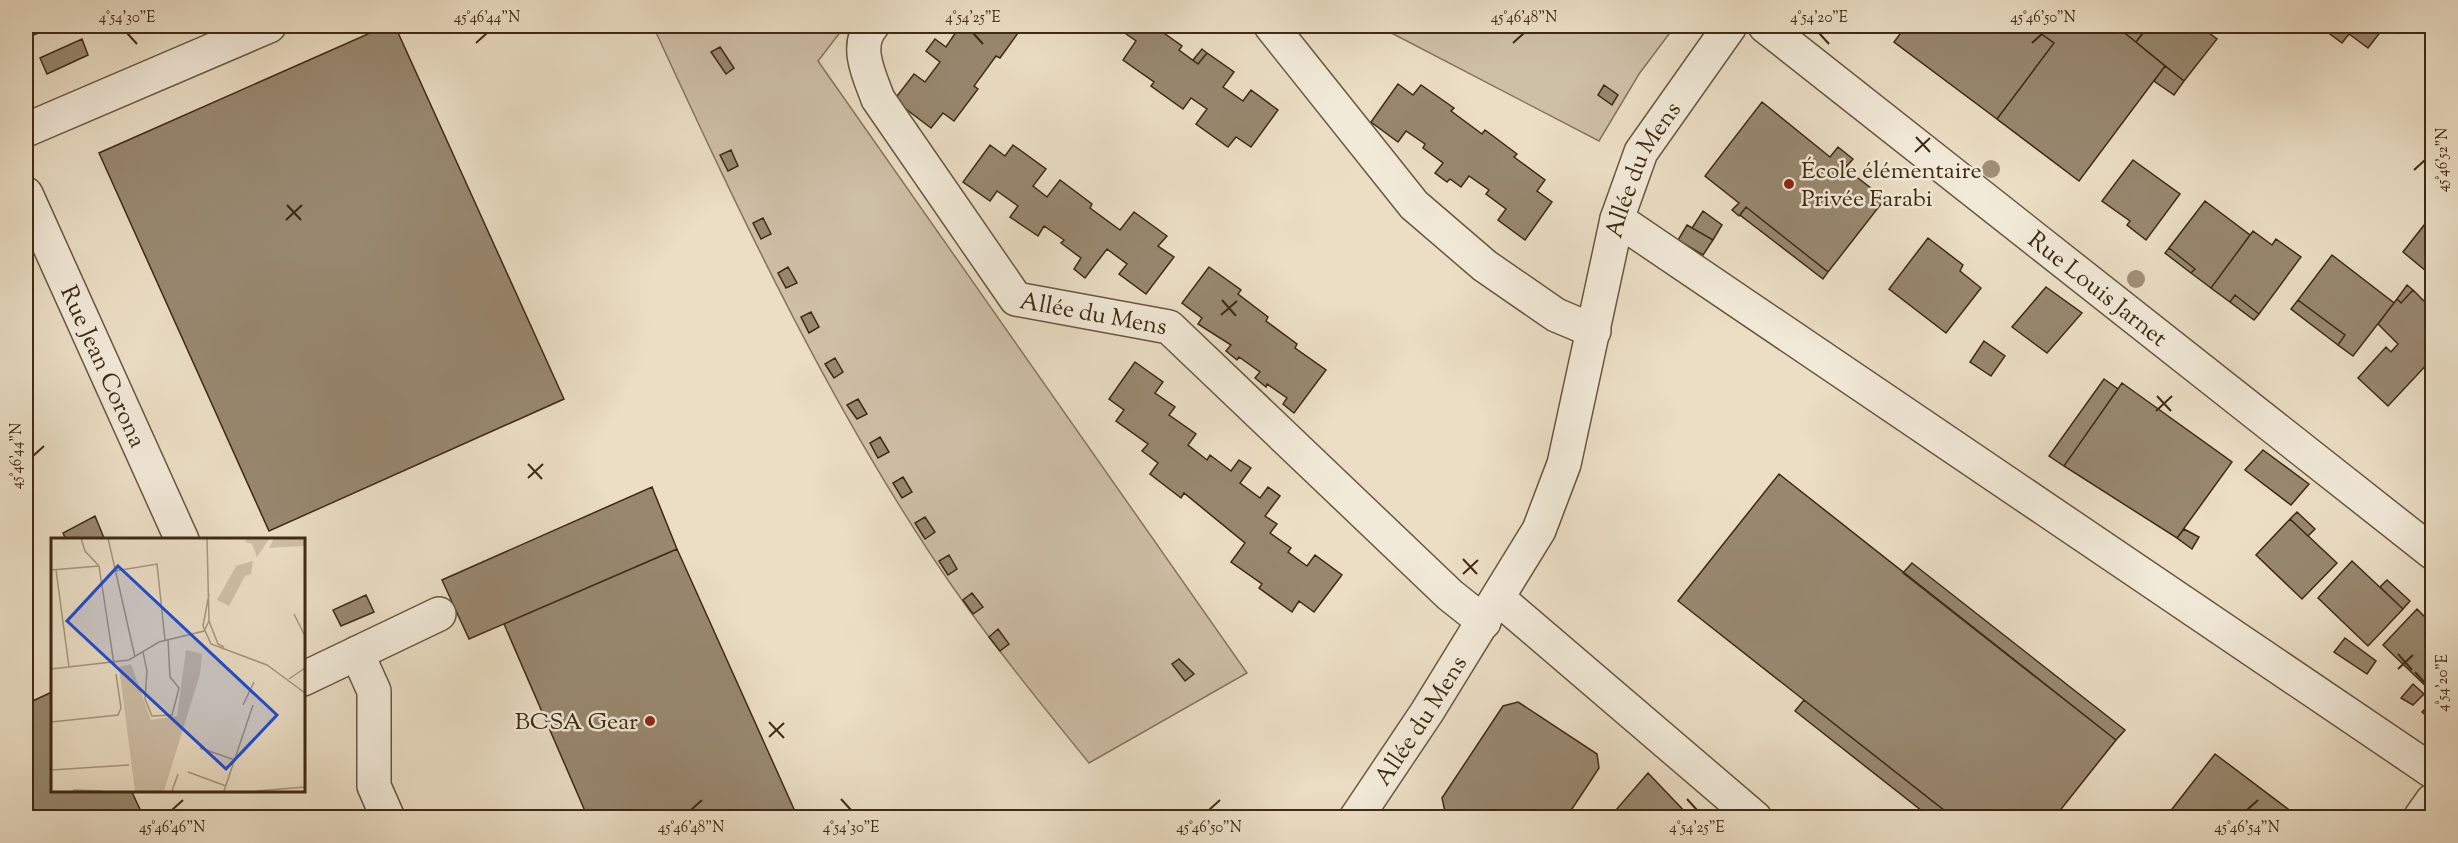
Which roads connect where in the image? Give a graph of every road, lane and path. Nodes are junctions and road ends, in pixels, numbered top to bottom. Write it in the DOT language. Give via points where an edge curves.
graph roads {
  1 [pos="269,26"];
  2 [pos="872,26"];
  3 [pos="1271,26"];
  4 [pos="1730,26"];
  5 [pos="1765,26"];
  6 [pos="26,130"];
  7 [pos="26,194"];
  8 [pos="1617,219"];
  9 [pos="1594,331"];
  10 [pos="181,538"];
  11 [pos="2433,552"];
  12 [pos="1491,610"];
  13 [pos="439,614"];
  14 [pos="357,653"];
  15 [pos="304,679"];
  16 [pos="2433,771"];
  17 [pos="2433,801"];
  18 [pos="388,818"];
  19 [pos="1356,818"];
  20 [pos="1755,818"];
  21 [pos="2420,818"];
  1 -- 6 [label="street"];
  2 -- 12 [label="street, Allée du Mens" via="866,33 864,63 878,99 1016,299 1169,327 1450,595"];
  3 -- 9 [label="street" via="1414,205 1485,266 1556,315"];
  4 -- 8 [label="street, Allée du Mens" via="1641,152"];
  5 -- 11 [label="street, Rue Louis Jarnet"];
  7 -- 10 [label="street, Rue Jean Corona"];
  8 -- 9 [label="street, Allée du Mens"];
  8 -- 16 [label="street"];
  9 -- 12 [label="street, Allée du Mens" via="1564,464 1539,530"];
  12 -- 19 [label="street, Allée du Mens"];
  12 -- 20 [label="street"];
  13 -- 14 [label="street"];
  14 -- 15 [label="street"];
  14 -- 18 [label="street" via="374,691 374,786"];
  17 -- 21 [label="street"];
}
